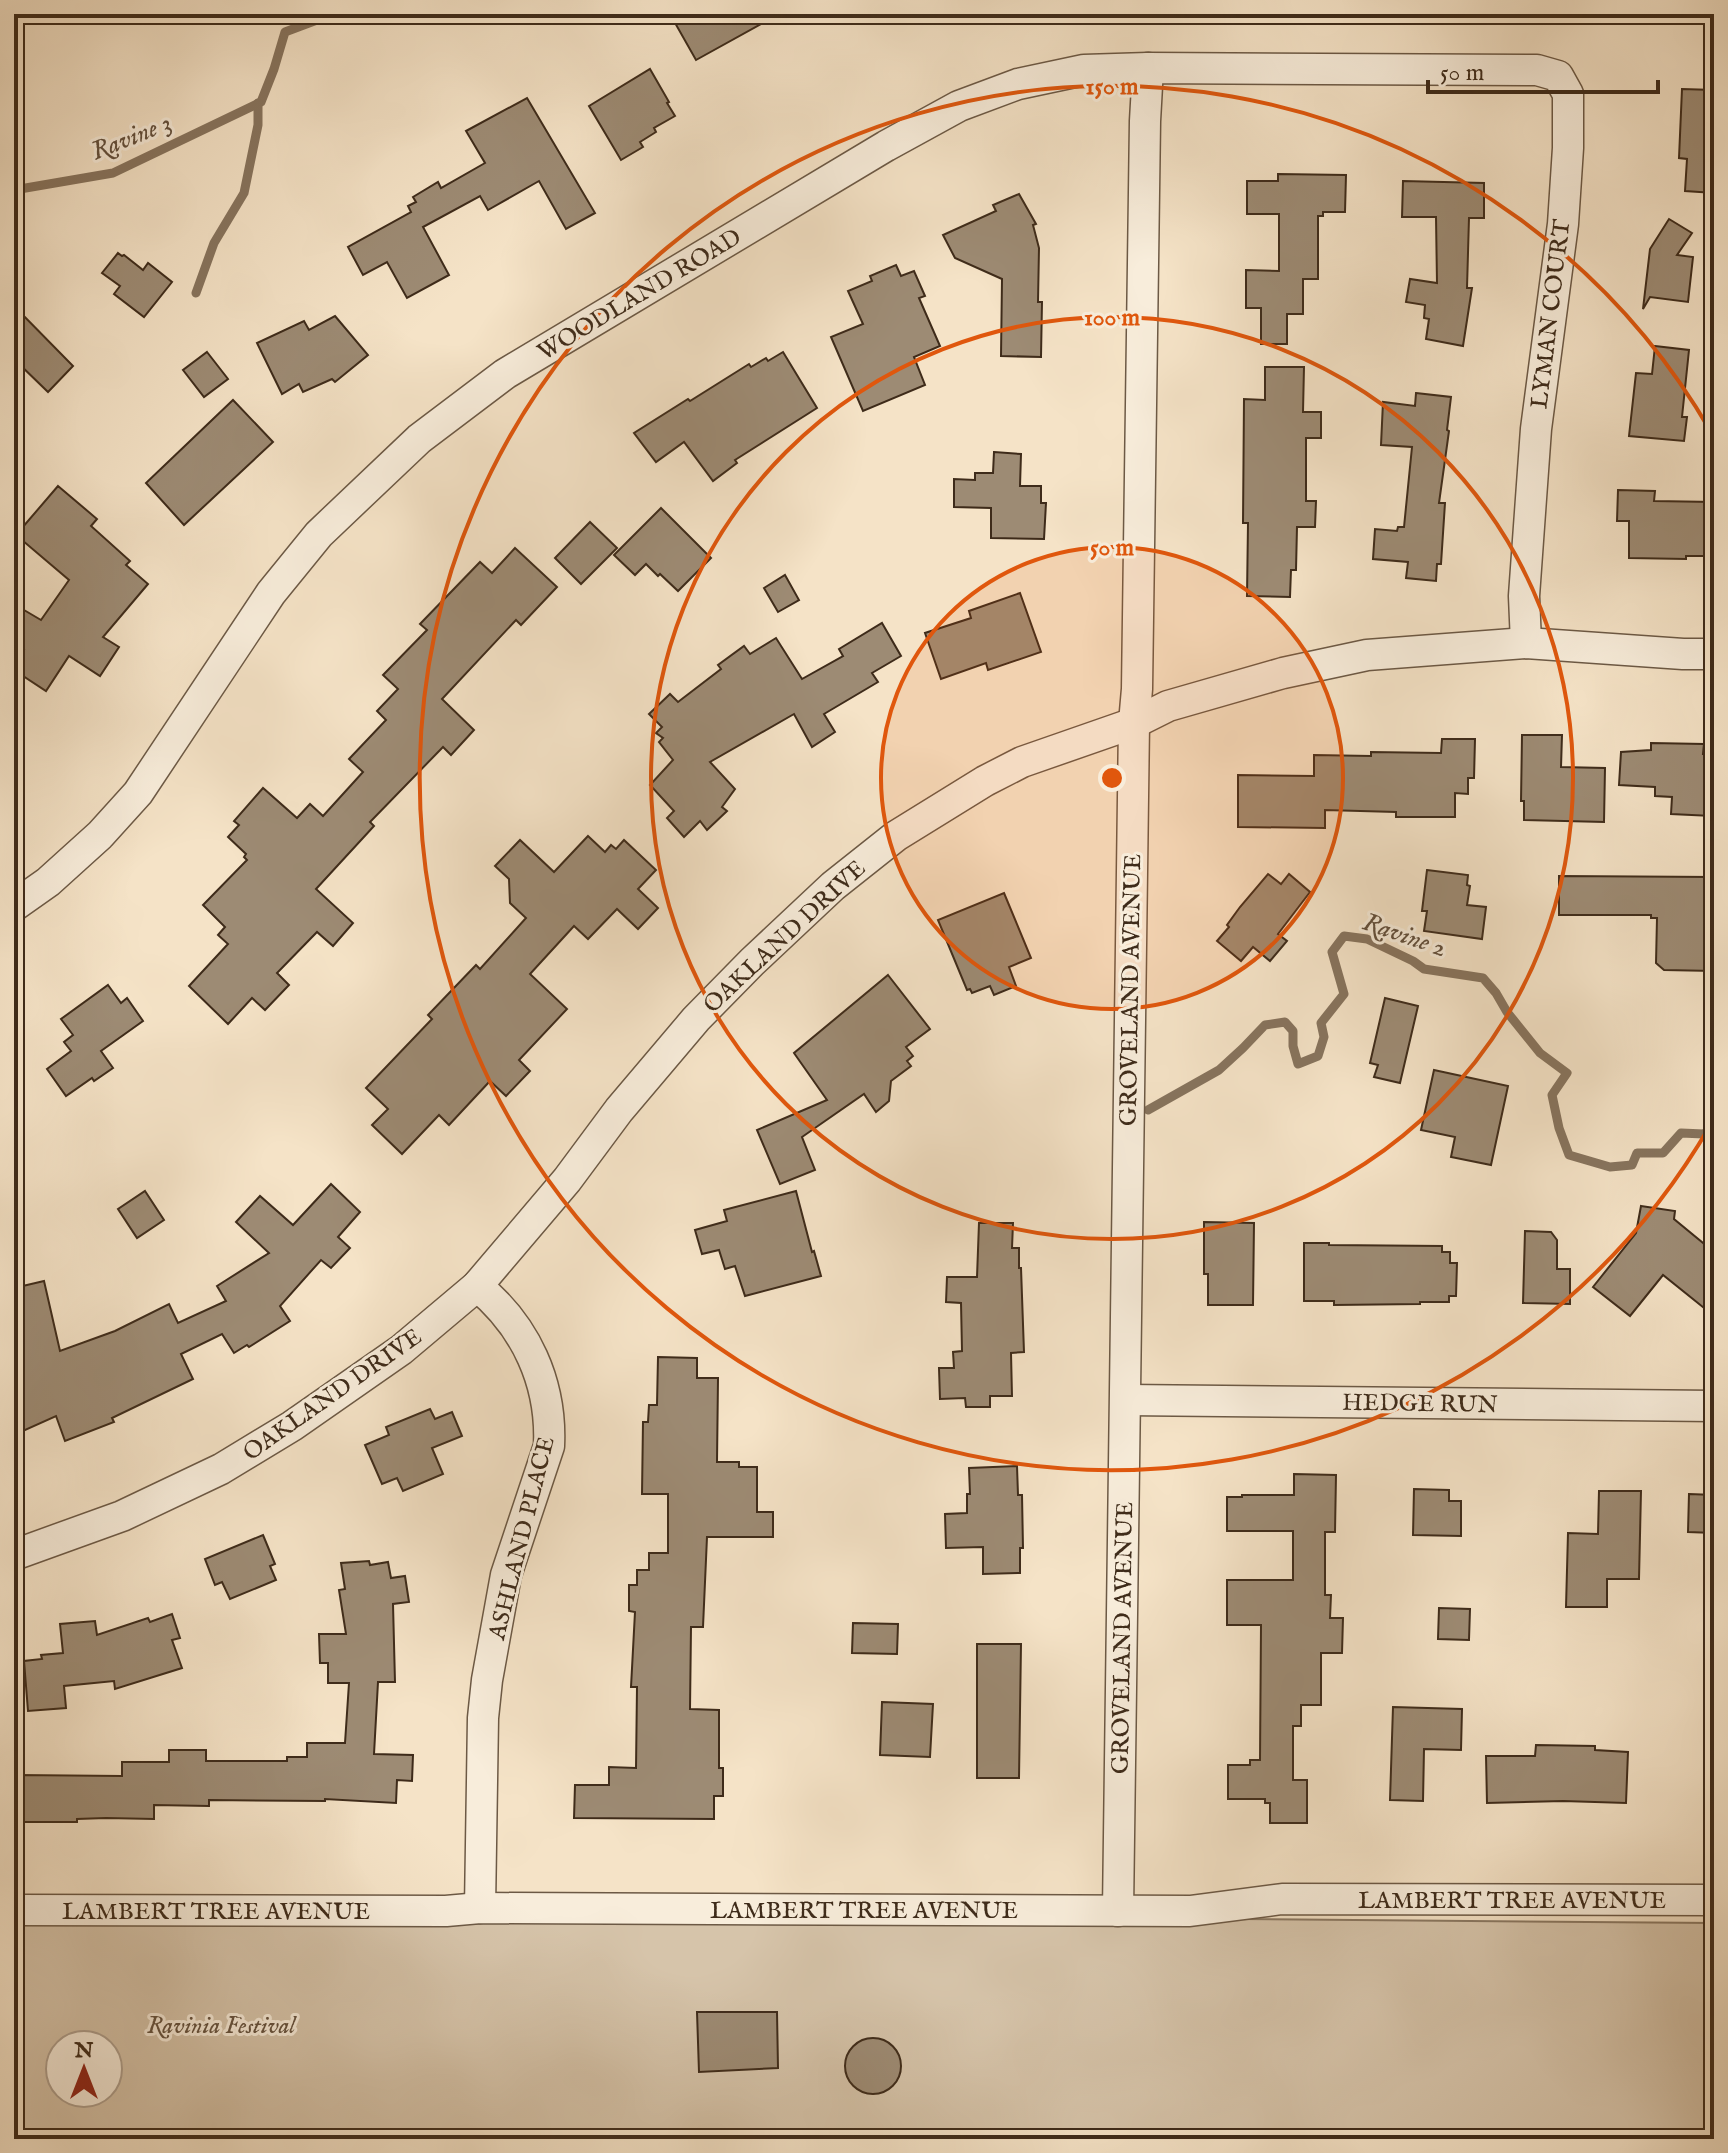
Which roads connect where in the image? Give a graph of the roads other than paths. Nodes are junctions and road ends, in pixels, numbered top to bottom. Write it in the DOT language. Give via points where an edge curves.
graph roads {
  1 [pos="1148,68"];
  2 [pos="1470,70"];
  3 [pos="1526,643"];
  4 [pos="1714,654"];
  5 [pos="1134,723"];
  6 [pos="14,906"];
  7 [pos="477,1286"];
  8 [pos="1126,1400"];
  9 [pos="1714,1406"];
  10 [pos="14,1555"];
  11 [pos="1714,1900"];
  12 [pos="480,1908"];
  13 [pos="14,1910"];
  14 [pos="1118,1911"];
  1 -- 2 [label="street, WOODLAND ROAD"];
  1 -- 5 [label="street, GROVELAND AVENUE"];
  1 -- 6 [label="street, WOODLAND ROAD" via="1084,70 1018,84 959,106 505,374 419,439 319,534 271,593 138,793 100,835"];
  2 -- 3 [label="street, LYMAN COURT" via="1537,70 1558,76 1568,94 1563,224 1536,429 1524,596"];
  3 -- 4 [label="street, OAKLAND DRIVE"];
  3 -- 5 [label="street, OAKLAND DRIVE" via="1367,655 1168,706"];
  5 -- 7 [label="street, OAKLAND DRIVE" via="1022,762 985,781 896,836 833,886 696,1019"];
  5 -- 8 [label="street, GROVELAND AVENUE"];
  7 -- 10 [label="street, OAKLAND DRIVE" via="401,1350 221,1469 122,1516"];
  7 -- 12 [label="street, ASHLAND PLACE" via="523,1337 544,1386 550,1426 549,1446 506,1575 487,1680"];
  8 -- 9 [label="street, HEDGE RUN"];
  8 -- 14 [label="street, GROVELAND AVENUE"];
  11 -- 14 [label="street, LAMBERT TREE AVENUE" via="1282,1899 1190,1911"];
  12 -- 13 [label="street, LAMBERT TREE AVENUE"];
  12 -- 14 [label="street, LAMBERT TREE AVENUE"];
}
